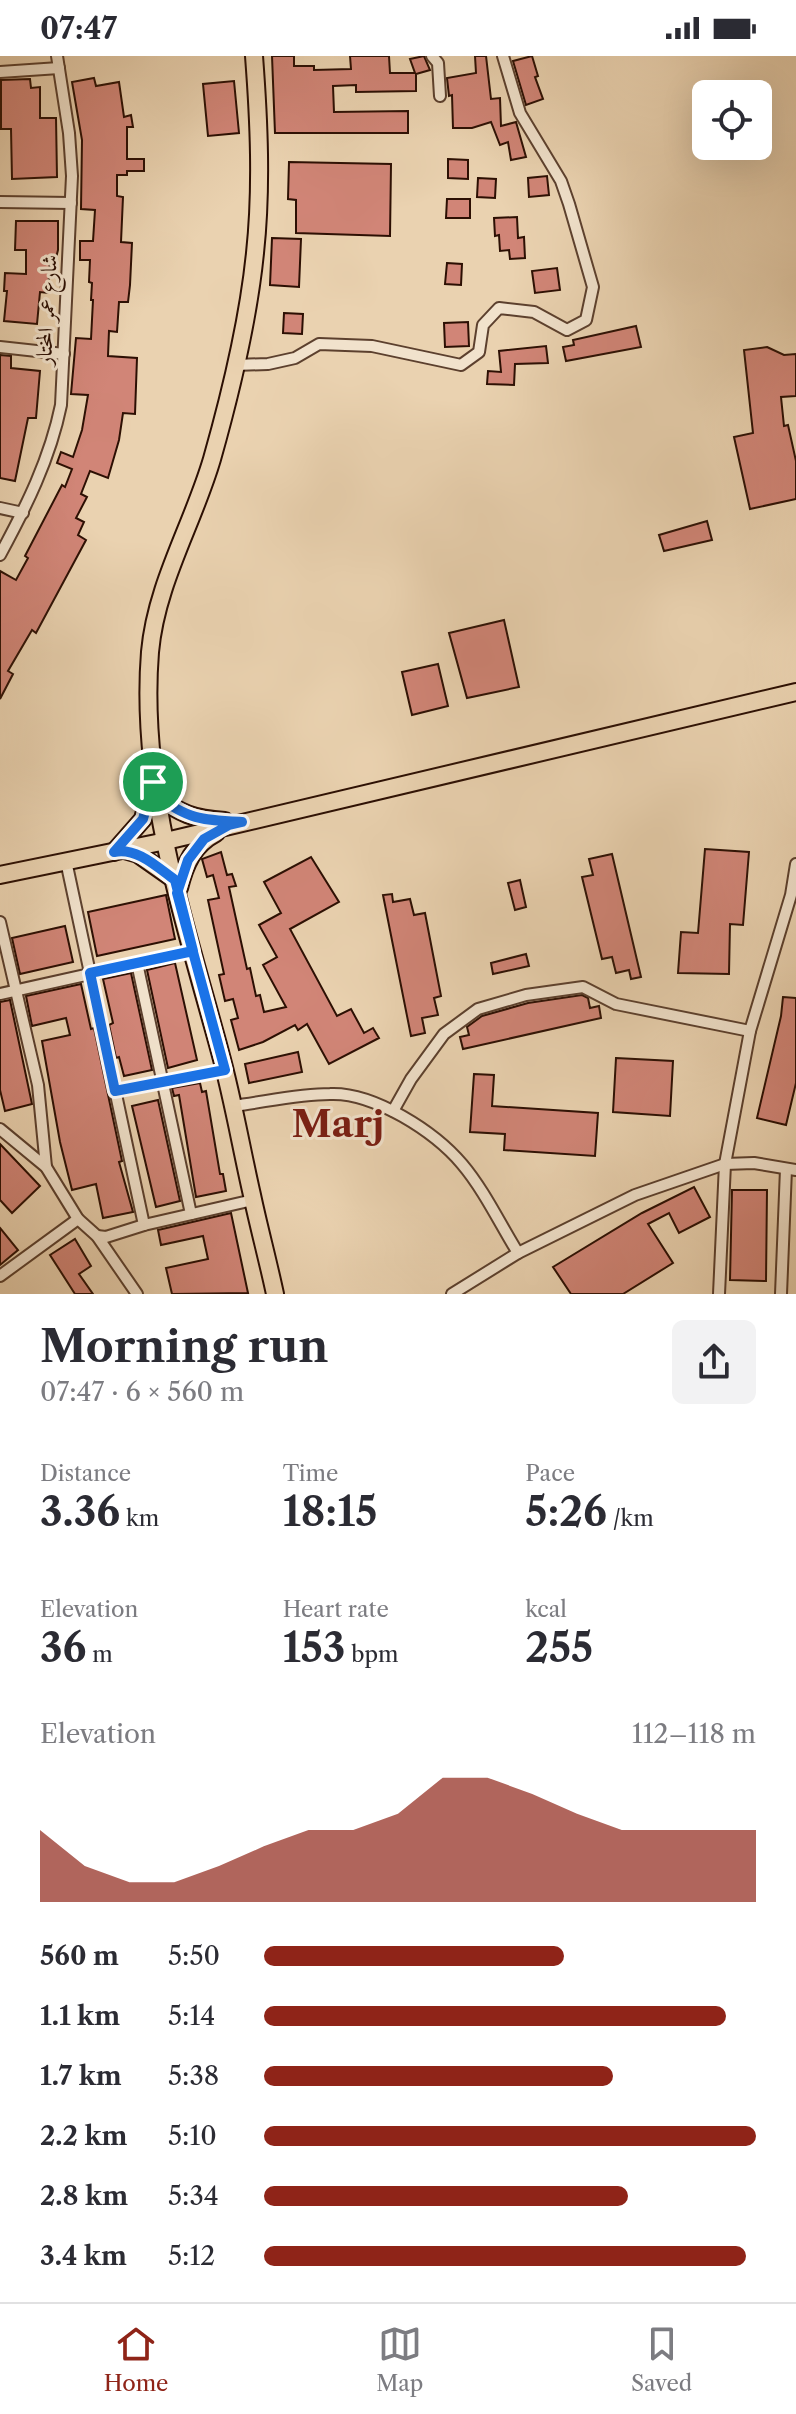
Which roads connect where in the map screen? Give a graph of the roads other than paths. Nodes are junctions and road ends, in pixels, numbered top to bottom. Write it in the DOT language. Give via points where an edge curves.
graph roads {
  1 [pos="57,56"];
  2 [pos="254,56"];
  3 [pos="432,56"];
  4 [pos="503,56"];
  5 [pos="59,68"];
  6 [pos="0,72"];
  7 [pos="440,96"];
  8 [pos="0,202"];
  9 [pos="71,203"];
  10 [pos="0,347"];
  11 [pos="64,354"];
  12 [pos="235,365"];
  13 [pos="0,508"];
  14 [pos="23,513"];
  15 [pos="0,555"];
  16 [pos="796,692"];
  17 [pos="154,789"];
  18 [pos="236,824"];
  19 [pos="166,841"];
  20 [pos="119,851"];
  21 [pos="66,861"];
  22 [pos="796,864"];
  23 [pos="0,875"];
  24 [pos="176,887"];
  25 [pos="793,895"];
  26 [pos="0,922"];
  27 [pos="193,951"];
  28 [pos="137,963"];
  29 [pos="90,973"];
  30 [pos="15,990"];
  31 [pos="0,994"];
  32 [pos="750,1031"];
  33 [pos="225,1070"];
  34 [pos="163,1081"];
  35 [pos="115,1091"];
  36 [pos="233,1106"];
  37 [pos="393,1111"];
  38 [pos="0,1129"];
  39 [pos="725,1164"];
  40 [pos="46,1167"];
  41 [pos="791,1169"];
  42 [pos="253,1200"];
  43 [pos="191,1214"];
  44 [pos="78,1219"];
  45 [pos="144,1225"];
  46 [pos="97,1236"];
  47 [pos="783,1239"];
  48 [pos="796,1239"];
  49 [pos="518,1253"];
  50 [pos="0,1276"];
  51 [pos="137,1294"];
  52 [pos="275,1294"];
  53 [pos="452,1294"];
  54 [pos="719,1294"];
  55 [pos="781,1294"];
  1 -- 5 [label="street, شارع عمر المختار"];
  2 -- 12 [label="main road" via="256,251"];
  3 -- 7 [label="street" via="438,63"];
  4 -- 12 [label="street" via="520,113 569,204 593,287 586,320 567,330 534,312 499,308 483,325 479,352 461,365 372,346 319,344 295,358"];
  5 -- 6 [label="street"];
  5 -- 9 [label="street, شارع عمر المختار" via="69,133"];
  8 -- 9 [label="street"];
  9 -- 11 [label="street, شارع عمر المختار"];
  10 -- 11 [label="street"];
  11 -- 14 [label="street, شارع عمر المختار" via="56,431"];
  12 -- 17 [label="main road" via="211,461 155,622 149,688"];
  13 -- 14 [label="street"];
  14 -- 15 [label="street, شارع عمر المختار"];
  16 -- 18 [label="main road"];
  17 -- 18 [label="main road" via="186,815"];
  17 -- 19 [label="main road"];
  17 -- 20 [label="main road" via="143,819"];
  18 -- 19 [label="main road"];
  18 -- 24 [label="main road" via="204,839"];
  19 -- 20 [label="main road"];
  19 -- 24 [label="main road"];
  20 -- 21 [label="main road"];
  20 -- 24 [label="main road" via="138,854"];
  21 -- 23 [label="main road"];
  21 -- 29 [label="street"];
  22 -- 25 [label="street"];
  24 -- 27 [label="main road"];
  25 -- 32 [label="street"];
  26 -- 30 [label="street"];
  27 -- 28 [label="street"];
  27 -- 33 [label="main road"];
  28 -- 29 [label="street"];
  28 -- 34 [label="street"];
  29 -- 30 [label="street"];
  29 -- 35 [label="street"];
  30 -- 31 [label="street"];
  30 -- 40 [label="street" via="38,1085"];
  32 -- 37 [label="street" via="616,1004 583,987 526,995 478,1009 454,1026 419,1067"];
  32 -- 39 [label="street"];
  33 -- 34 [label="street"];
  33 -- 36 [label="main road"];
  34 -- 35 [label="street"];
  34 -- 43 [label="street"];
  35 -- 45 [label="street"];
  36 -- 37 [label="street" via="330,1094 353,1096"];
  36 -- 42 [label="main road"];
  37 -- 49 [label="street" via="463,1165"];
  38 -- 40 [label="street"];
  39 -- 41 [label="street"];
  39 -- 49 [label="street" via="635,1195"];
  39 -- 54 [label="street"];
  40 -- 44 [label="street"];
  41 -- 47 [label="street"];
  42 -- 43 [label="street"];
  42 -- 52 [label="main road"];
  43 -- 45 [label="street"];
  44 -- 46 [label="street"];
  44 -- 50 [label="street"];
  45 -- 46 [label="street"];
  46 -- 51 [label="street"];
  47 -- 48 [label="street"];
  47 -- 55 [label="street"];
  49 -- 53 [label="street"];
}
